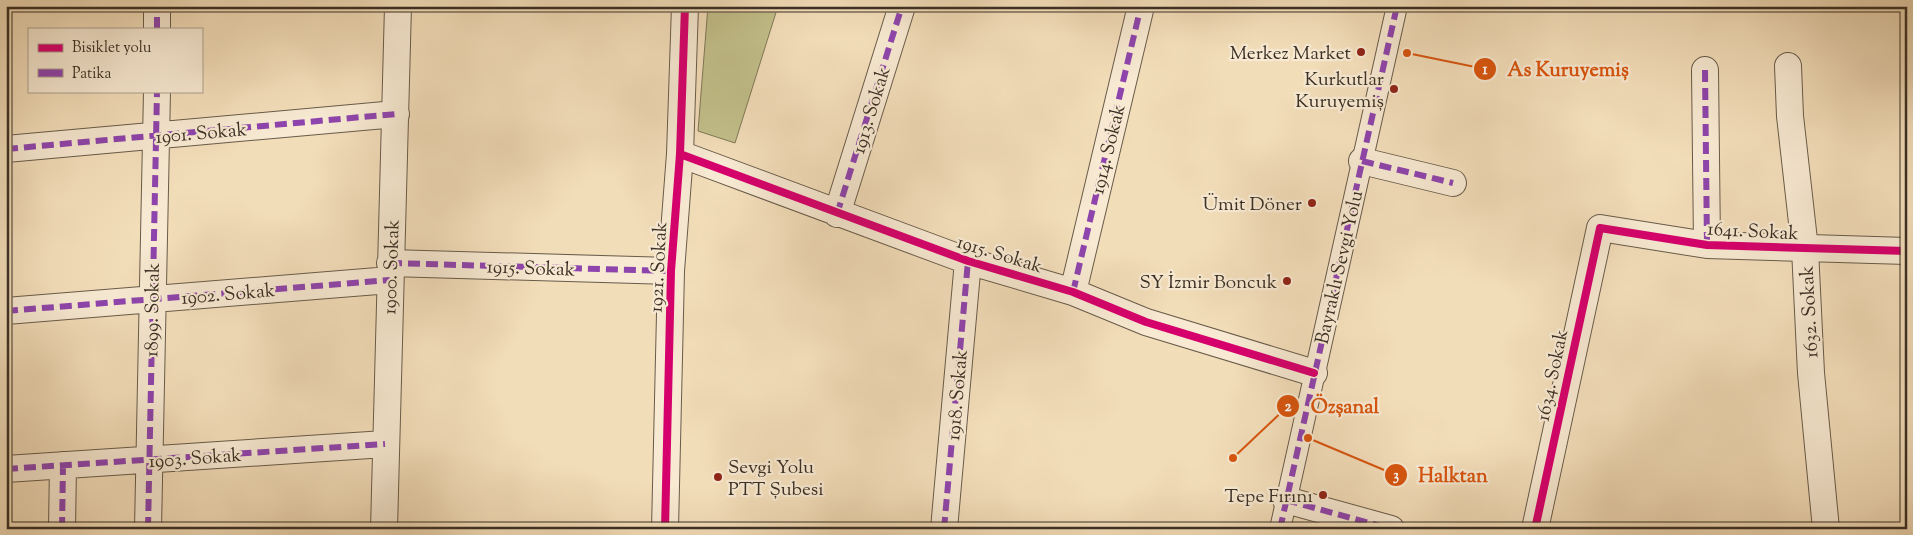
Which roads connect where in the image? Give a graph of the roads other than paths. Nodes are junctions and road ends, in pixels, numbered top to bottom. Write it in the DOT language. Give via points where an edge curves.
graph roads {
  1 [pos="157,6"];
  2 [pos="398,6"];
  3 [pos="686,6"];
  4 [pos="902,6"];
  5 [pos="1141,6"];
  6 [pos="1397,6"];
  7 [pos="157,28"];
  8 [pos="1788,66"];
  9 [pos="1705,70"];
  10 [pos="156,92"];
  11 [pos="396,114"];
  12 [pos="156,136"];
  13 [pos="6,149"];
  14 [pos="680,154"];
  15 [pos="1362,161"];
  16 [pos="1453,183"];
  17 [pos="838,214"];
  18 [pos="1600,228"];
  19 [pos="1707,245"];
  20 [pos="1805,249"];
  21 [pos="1907,251"];
  22 [pos="968,262"];
  23 [pos="390,272"];
  24 [pos="671,272"];
  25 [pos="1073,292"];
  26 [pos="151,300"];
  27 [pos="6,312"];
  28 [pos="1314,374"];
  29 [pos="385,444"];
  30 [pos="148,460"];
  31 [pos="63,465"];
  32 [pos="6,469"];
  33 [pos="1286,500"];
  34 [pos="62,529"];
  35 [pos="148,529"];
  36 [pos="384,529"];
  37 [pos="665,529"];
  38 [pos="944,529"];
  39 [pos="1280,529"];
  40 [pos="1391,529"];
  41 [pos="1535,529"];
  42 [pos="1826,529"];
  1 -- 7 [label="street"];
  2 -- 11 [label="street, 1900. Sokak"];
  3 -- 14 [label="street, 1921. Sokak"];
  4 -- 17 [label="street, 1913. Sokak"];
  5 -- 25 [label="street, 1914. Sokak"];
  6 -- 15 [label="street, Bayraklı Sevgi Yolu"];
  8 -- 20 [label="street, 1632. Sokak" via="1790,116"];
  9 -- 19 [label="street"];
  10 -- 12 [label="street, 1899. Sokak"];
  11 -- 12 [label="street, 1901. Sokak"];
  11 -- 23 [label="street, 1900. Sokak"];
  12 -- 13 [label="street, 1901. Sokak"];
  12 -- 26 [label="street, 1899. Sokak"];
  14 -- 17 [label="street, 1915. Sokak"];
  14 -- 24 [label="street, 1921. Sokak"];
  15 -- 16 [label="street"];
  15 -- 28 [label="street, Bayraklı Sevgi Yolu"];
  17 -- 22 [label="street, 1915. Sokak"];
  18 -- 19 [label="street, 1641. Sokak"];
  18 -- 41 [label="street, 1634. Sokak"];
  19 -- 20 [label="street, 1641. Sokak"];
  20 -- 21 [label="street, 1641. Sokak"];
  20 -- 42 [label="street, 1632. Sokak" via="1811,373"];
  22 -- 25 [label="street, 1915. Sokak"];
  22 -- 38 [label="street, 1918. Sokak"];
  23 -- 24 [label="street, 1915. Sokak"];
  23 -- 26 [label="street, 1902. Sokak"];
  23 -- 29 [label="street, 1900. Sokak"];
  24 -- 37 [label="street, 1921. Sokak"];
  25 -- 28 [label="street, 1915. Sokak" via="1146,322"];
  26 -- 27 [label="street, 1902. Sokak"];
  26 -- 30 [label="street, 1899. Sokak"];
  28 -- 33 [label="street, Bayraklı Sevgi Yolu"];
  29 -- 30 [label="street, 1903. Sokak"];
  29 -- 36 [label="street, 1900. Sokak"];
  30 -- 31 [label="street, 1903. Sokak"];
  30 -- 35 [label="street, 1899. Sokak"];
  31 -- 32 [label="street, 1903. Sokak"];
  31 -- 34 [label="street"];
  33 -- 39 [label="street, Bayraklı Sevgi Yolu"];
  33 -- 40 [label="street"];
}
